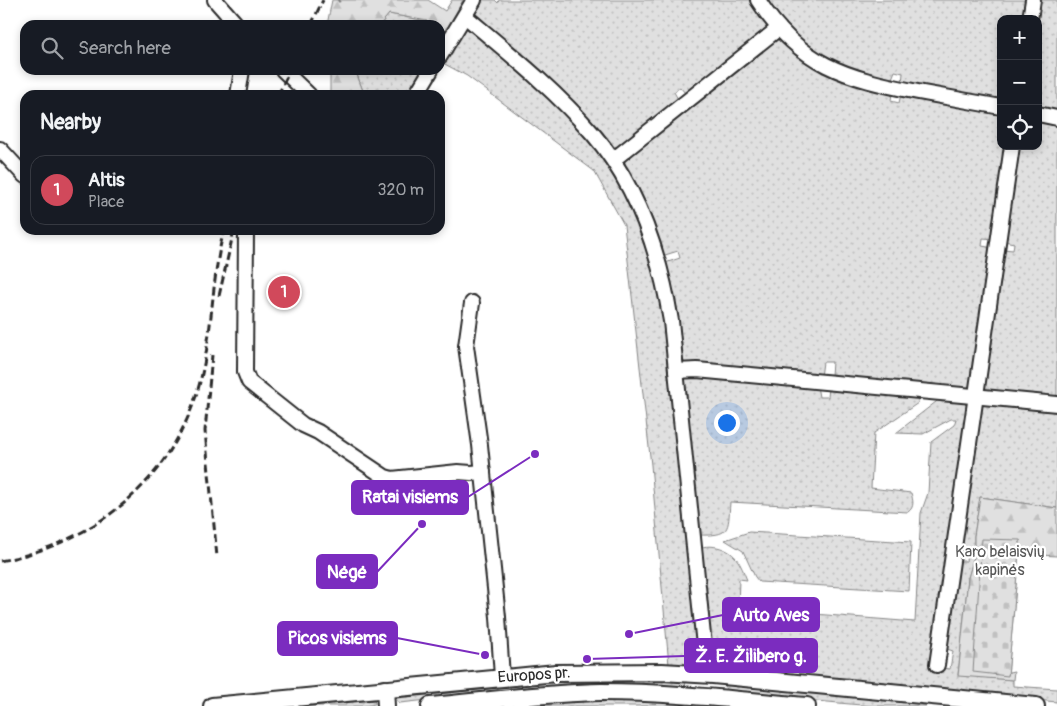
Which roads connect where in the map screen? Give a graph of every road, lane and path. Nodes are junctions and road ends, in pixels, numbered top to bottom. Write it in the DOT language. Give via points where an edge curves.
graph roads {
  1 [pos="215,0"];
  2 [pos="474,0"];
  3 [pos="758,0"];
  4 [pos="1033,0"];
  5 [pos="1031,15"];
  6 [pos="465,16"];
  7 [pos="233,20"];
  8 [pos="778,28"];
  9 [pos="445,48"];
  10 [pos="241,75"];
  11 [pos="288,75"];
  12 [pos="429,75"];
  13 [pos="239,90"];
  14 [pos="304,90"];
  15 [pos="419,90"];
  16 [pos="997,106"];
  17 [pos="1042,115"];
  18 [pos="1057,118"];
  19 [pos="0,149"];
  20 [pos="1011,150"];
  21 [pos="612,160"];
  22 [pos="20,171"];
  23 [pos="246,235"];
  24 [pos="472,303"];
  25 [pos="676,371"];
  26 [pos="977,397"];
  27 [pos="1057,404"];
  28 [pos="483,472"];
  29 [pos="937,665"];
  30 [pos="710,675"];
  31 [pos="502,677"];
  32 [pos="385,689"];
  33 [pos="504,699"];
  34 [pos="932,701"];
  35 [pos="712,702"];
  36 [pos="212,706"];
  37 [pos="386,706"];
  38 [pos="430,706"];
  39 [pos="807,706"];
  40 [pos="1036,706"];
  1 -- 7 [label="street"];
  2 -- 6 [label="street"];
  3 -- 8 [label="street"];
  4 -- 5 [label="street"];
  6 -- 9 [label="street"];
  6 -- 21 [label="street" via="563,102"];
  8 -- 16 [label="street" via="813,58 837,71 872,83"];
  8 -- 21 [label="street"];
  10 -- 13 [label="street"];
  11 -- 14 [label="street"];
  12 -- 15 [label="street"];
  17 -- 18 [label="street"];
  19 -- 22 [label="street"];
  20 -- 26 [label="street"];
  21 -- 25 [label="street" via="637,204 660,266"];
  23 -- 28 [label="street" via="245,372 249,382 303,425 385,477"];
  24 -- 28 [label="street" via="466,346"];
  25 -- 26 [label="street" via="697,370"];
  25 -- 30 [label="street"];
  26 -- 27 [label="street"];
  26 -- 29 [label="street"];
  28 -- 31 [label="street"];
  30 -- 31 [label="main road, Europos pr." via="618,671"];
  30 -- 34 [label="main road, Europos pr."];
  30 -- 35 [label="main road"];
  31 -- 32 [label="main road, Europos pr."];
  31 -- 33 [label="main road"];
  32 -- 36 [label="main road, Europos pr."];
  32 -- 37 [label="main road"];
  33 -- 35 [label="main road, Europos pr." via="599,692"];
  33 -- 38 [label="main road, Europos pr."];
  34 -- 40 [label="main road, Europos pr."];
  35 -- 39 [label="main road, Europos pr."];
}
